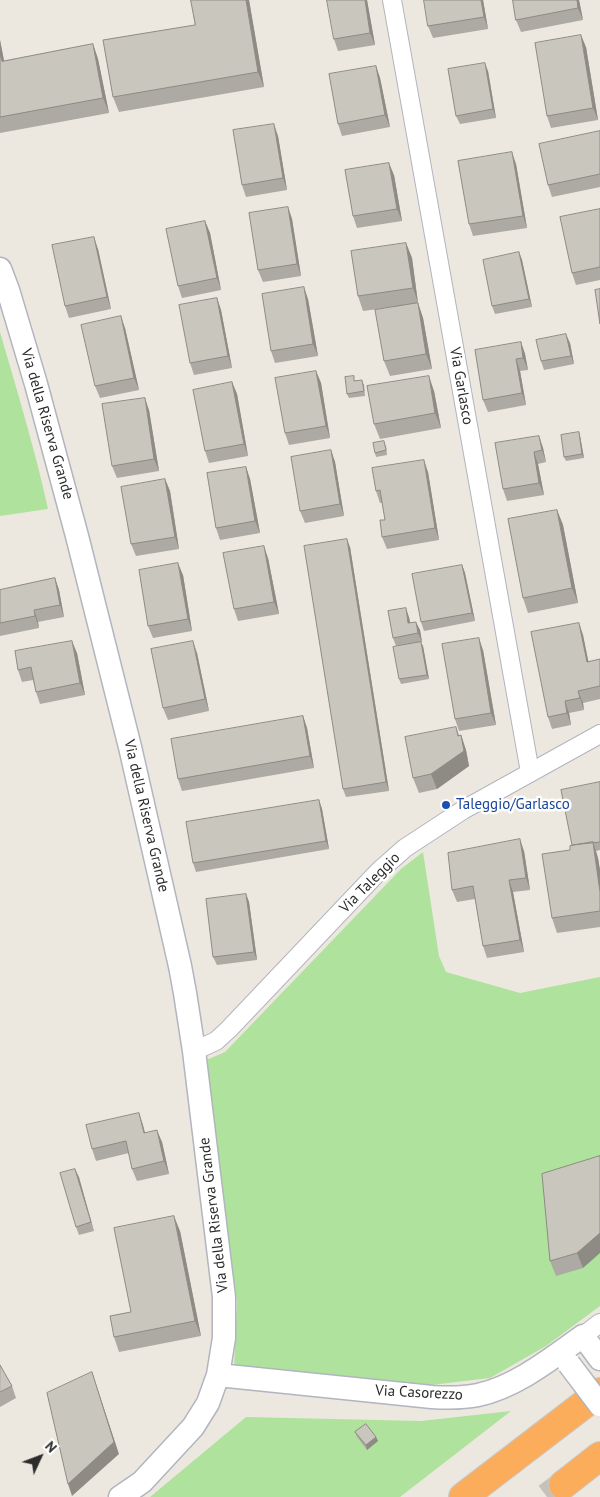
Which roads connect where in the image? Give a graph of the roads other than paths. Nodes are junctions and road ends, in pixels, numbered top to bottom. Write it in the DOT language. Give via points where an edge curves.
graph roads {
  1 [pos="392,0"];
  2 [pos="0,269"];
  3 [pos="600,734"];
  4 [pos="530,772"];
  5 [pos="194,1051"];
  6 [pos="593,1341"];
  7 [pos="565,1358"];
  8 [pos="218,1376"];
  9 [pos="600,1392"];
  10 [pos="600,1404"];
  11 [pos="600,1456"];
  12 [pos="563,1484"];
  13 [pos="120,1497"];
  14 [pos="463,1497"];
  1 -- 4 [label="street, Via Garlasco"];
  2 -- 5 [label="street, Via della Riserva Grande" via="36,384 99,618 180,966"];
  3 -- 4 [label="street, Via Taleggio"];
  4 -- 5 [label="street, Via Taleggio" via="463,810 397,854 229,1030 216,1041"];
  5 -- 8 [label="street, Via della Riserva Grande" via="224,1297 224,1338"];
  6 -- 7 [label="street, Via Casorezzo"];
  7 -- 8 [label="street, Via Casorezzo" via="531,1371 499,1389 461,1397"];
  7 -- 10 [label="street, bridge"];
  8 -- 13 [label="street, Via della Riserva Grande" via="208,1403 193,1427 142,1482"];
  9 -- 14 [label="highway"];
  11 -- 12 [label="highway"];
}
